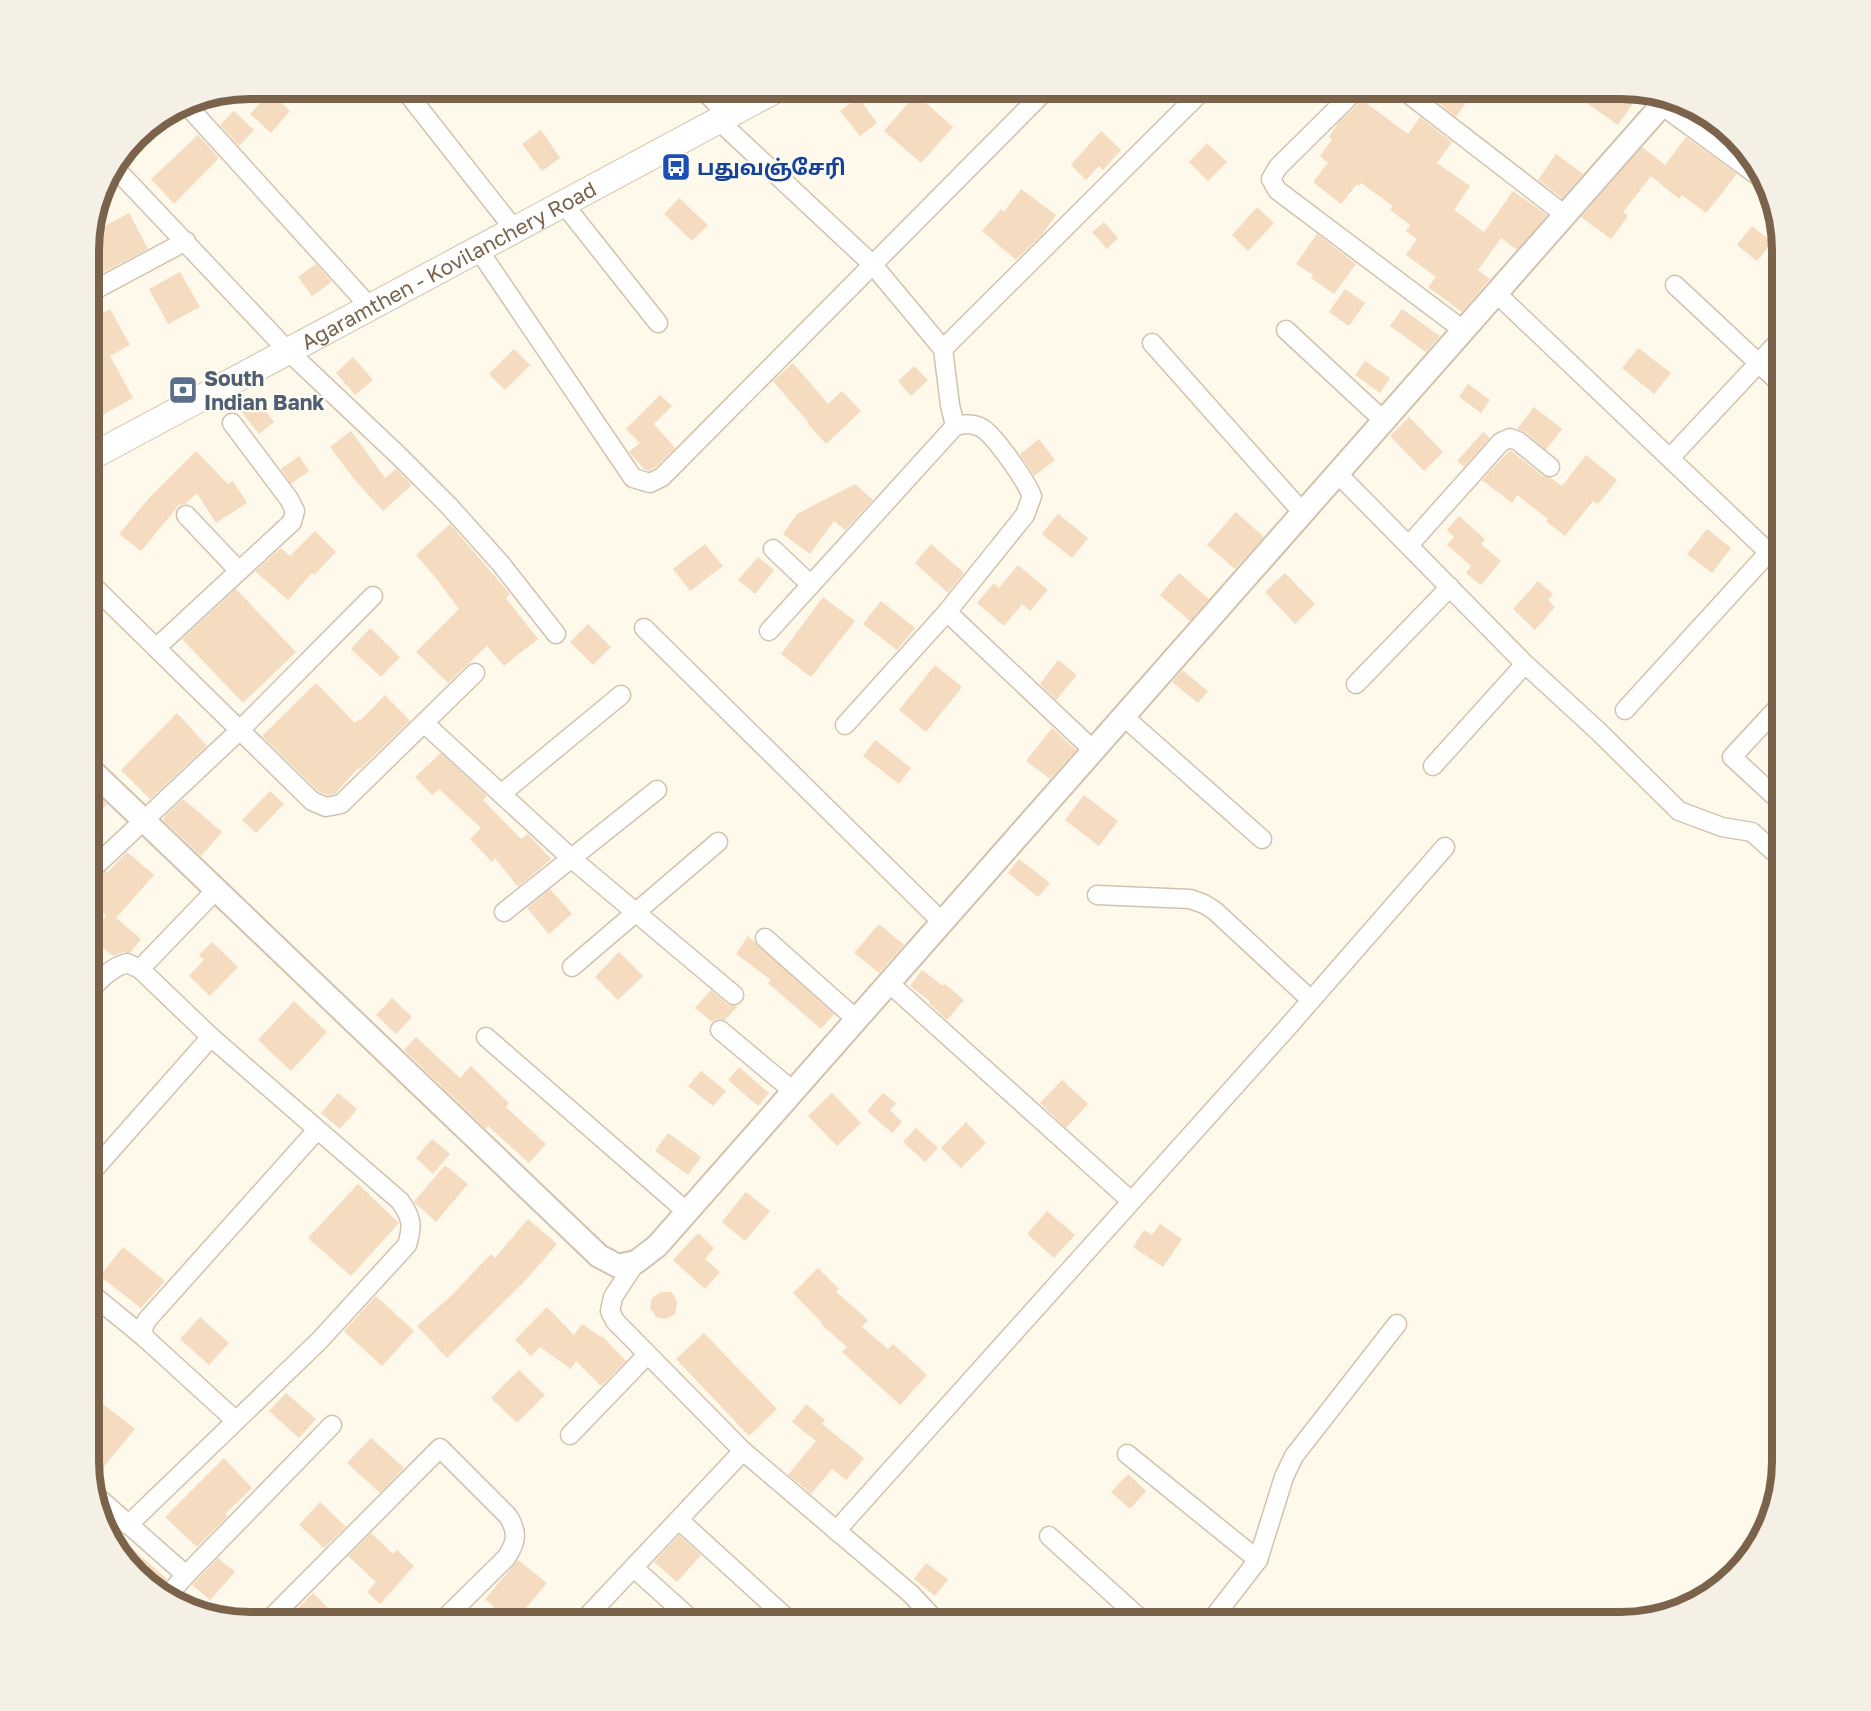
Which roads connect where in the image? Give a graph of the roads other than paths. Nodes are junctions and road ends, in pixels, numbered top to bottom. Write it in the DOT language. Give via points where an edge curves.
graph roads {
  1 [pos="413,99"];
  2 [pos="710,99"];
  3 [pos="757,99"];
  4 [pos="1036,99"];
  5 [pos="1193,99"];
  6 [pos="1346,99"];
  7 [pos="1416,99"];
  8 [pos="1655,103"];
  9 [pos="1668,107"];
  10 [pos="192,111"];
  11 [pos="723,117"];
  12 [pos="1748,168"];
  13 [pos="120,173"];
  14 [pos="563,203"];
  15 [pos="1565,215"];
  16 [pos="514,229"];
  17 [pos="186,241"];
  18 [pos="478,249"];
  19 [pos="873,265"];
  20 [pos="1676,285"];
  21 [pos="99,288"];
  22 [pos="1496,293"];
  23 [pos="370,307"];
  24 [pos="658,323"];
  25 [pos="1286,330"];
  26 [pos="1463,330"];
  27 [pos="1152,343"];
  28 [pos="942,349"];
  29 [pos="1772,349"];
  30 [pos="288,351"];
  31 [pos="1759,363"];
  32 [pos="1772,375"];
  33 [pos="1383,421"];
  34 [pos="232,423"];
  35 [pos="955,426"];
  36 [pos="99,453"];
  37 [pos="1670,458"];
  38 [pos="1550,467"];
  39 [pos="1338,474"];
  40 [pos="1303,513"];
  41 [pos="186,515"];
  42 [pos="1409,545"];
  43 [pos="773,549"];
  44 [pos="1772,555"];
  45 [pos="1772,563"];
  46 [pos="239,572"];
  47 [pos="811,585"];
  48 [pos="1450,587"];
  49 [pos="99,592"];
  50 [pos="373,596"];
  51 [pos="947,612"];
  52 [pos="644,628"];
  53 [pos="769,631"];
  54 [pos="556,634"];
  55 [pos="156,648"];
  56 [pos="1526,664"];
  57 [pos="475,673"];
  58 [pos="1356,684"];
  59 [pos="621,695"];
  60 [pos="1624,710"];
  61 [pos="1772,714"];
  62 [pos="1124,716"];
  63 [pos="424,723"];
  64 [pos="845,725"];
  65 [pos="240,730"];
  66 [pos="1094,750"];
  67 [pos="1433,766"];
  68 [pos="99,780"];
  69 [pos="657,790"];
  70 [pos="501,794"];
  71 [pos="1772,794"];
  72 [pos="143,820"];
  73 [pos="1262,839"];
  74 [pos="718,842"];
  75 [pos="1445,847"];
  76 [pos="1772,850"];
  77 [pos="571,858"];
  78 [pos="99,862"];
  79 [pos="216,890"];
  80 [pos="1097,895"];
  81 [pos="504,912"];
  82 [pos="637,913"];
  83 [pos="942,922"];
  84 [pos="765,938"];
  85 [pos="572,967"];
  86 [pos="140,969"];
  87 [pos="99,981"];
  88 [pos="889,983"];
  89 [pos="734,994"];
  90 [pos="1311,1000"];
  91 [pos="857,1020"];
  92 [pos="720,1030"];
  93 [pos="211,1037"];
  94 [pos="486,1037"];
  95 [pos="793,1091"];
  96 [pos="317,1130"];
  97 [pos="99,1164"];
  98 [pos="1131,1201"];
  99 [pos="687,1212"];
  100 [pos="636,1262"];
  101 [pos="99,1300"];
  102 [pos="1397,1324"];
  103 [pos="144,1337"];
  104 [pos="647,1355"];
  105 [pos="235,1420"];
  106 [pos="332,1425"];
  107 [pos="570,1435"];
  108 [pos="743,1451"];
  109 [pos="1127,1454"];
  110 [pos="106,1505"];
  111 [pos="679,1520"];
  112 [pos="128,1525"];
  113 [pos="836,1531"];
  114 [pos="1049,1536"];
  115 [pos="1257,1560"];
  116 [pos="634,1568"];
  117 [pos="186,1575"];
  118 [pos="172,1590"];
  119 [pos="278,1612"];
  120 [pos="452,1612"];
  121 [pos="599,1612"];
  122 [pos="682,1612"];
  123 [pos="780,1612"];
  124 [pos="927,1612"];
  125 [pos="1132,1612"];
  126 [pos="1218,1612"];
  1 -- 16 [label="street"];
  2 -- 11 [label="street"];
  3 -- 11 [label="main road, Agaramthen - Kovilanchery Road"];
  4 -- 19 [label="street"];
  5 -- 28 [label="street"];
  6 -- 26 [label="street" via="1278,167 1271,179 1277,190"];
  7 -- 15 [label="street"];
  8 -- 15 [label="street"];
  9 -- 12 [label="street"];
  10 -- 23 [label="street"];
  11 -- 14 [label="main road, Agaramthen - Kovilanchery Road"];
  11 -- 19 [label="street"];
  13 -- 17 [label="street"];
  14 -- 16 [label="main road, Agaramthen - Kovilanchery Road"];
  14 -- 24 [label="street"];
  15 -- 22 [label="street"];
  16 -- 18 [label="main road, Agaramthen - Kovilanchery Road"];
  17 -- 21 [label="street"];
  17 -- 30 [label="street"];
  18 -- 19 [label="street" via="633,478 650,483 662,477"];
  18 -- 23 [label="main road, Agaramthen - Kovilanchery Road"];
  19 -- 28 [label="street"];
  20 -- 31 [label="street"];
  22 -- 26 [label="street"];
  22 -- 37 [label="street"];
  23 -- 30 [label="main road, Agaramthen - Kovilanchery Road"];
  25 -- 33 [label="street"];
  26 -- 33 [label="street"];
  27 -- 40 [label="street"];
  28 -- 35 [label="street"];
  29 -- 31 [label="street"];
  30 -- 36 [label="main road, Agaramthen - Kovilanchery Road"];
  30 -- 54 [label="street" via="449,506"];
  31 -- 32 [label="street"];
  31 -- 37 [label="street"];
  33 -- 39 [label="street"];
  34 -- 46 [label="street" via="295,511 292,522"];
  35 -- 47 [label="street"];
  35 -- 51 [label="street" via="968,423 983,429 1027,483 1032,496 1025,515"];
  37 -- 44 [label="street"];
  38 -- 42 [label="street" via="1518,441 1510,438 1501,442"];
  39 -- 40 [label="street"];
  39 -- 42 [label="street"];
  40 -- 62 [label="street"];
  41 -- 46 [label="street"];
  42 -- 48 [label="street"];
  43 -- 47 [label="street"];
  45 -- 60 [label="street"];
  46 -- 55 [label="street"];
  47 -- 53 [label="street"];
  48 -- 56 [label="street"];
  48 -- 58 [label="street"];
  49 -- 55 [label="street"];
  50 -- 65 [label="street"];
  51 -- 64 [label="street"];
  51 -- 66 [label="street"];
  52 -- 83 [label="street"];
  55 -- 65 [label="street"];
  56 -- 67 [label="street"];
  56 -- 76 [label="street" via="1679,811 1722,827 1752,832"];
  57 -- 63 [label="street"];
  59 -- 70 [label="street"];
  61 -- 71 [label="street" via="1732,757"];
  62 -- 66 [label="street"];
  62 -- 73 [label="street"];
  63 -- 65 [label="street" via="341,804 326,807 312,801"];
  63 -- 70 [label="street"];
  65 -- 72 [label="street"];
  66 -- 83 [label="street"];
  68 -- 72 [label="street"];
  69 -- 77 [label="street"];
  70 -- 77 [label="street"];
  72 -- 78 [label="street"];
  72 -- 79 [label="street"];
  74 -- 82 [label="street"];
  75 -- 90 [label="street"];
  77 -- 81 [label="street"];
  77 -- 82 [label="street"];
  79 -- 86 [label="street"];
  79 -- 100 [label="street" via="599,1256 618,1266"];
  80 -- 90 [label="street" via="1190,899 1204,904"];
  82 -- 85 [label="street"];
  82 -- 89 [label="street"];
  83 -- 88 [label="street"];
  84 -- 91 [label="street"];
  86 -- 87 [label="street" via="127,963 111,969"];
  86 -- 93 [label="street"];
  88 -- 91 [label="street"];
  88 -- 98 [label="street"];
  90 -- 98 [label="street"];
  91 -- 95 [label="street"];
  92 -- 95 [label="street"];
  93 -- 96 [label="street"];
  93 -- 97 [label="street"];
  94 -- 99 [label="street"];
  95 -- 99 [label="street"];
  96 -- 103 [label="street" via="147,1320"];
  96 -- 105 [label="street" via="399,1201 412,1228 407,1245 327,1333"];
  98 -- 113 [label="street"];
  99 -- 100 [label="street"];
  100 -- 104 [label="street" via="613,1297 610,1311 615,1322"];
  101 -- 103 [label="street"];
  102 -- 115 [label="street" via="1294,1456"];
  103 -- 105 [label="street"];
  104 -- 107 [label="street"];
  104 -- 108 [label="street"];
  105 -- 112 [label="street"];
  106 -- 117 [label="street"];
  108 -- 111 [label="street"];
  108 -- 113 [label="street"];
  109 -- 115 [label="street"];
  110 -- 112 [label="street"];
  111 -- 116 [label="street"];
  111 -- 123 [label="street"];
  112 -- 117 [label="street"];
  113 -- 124 [label="street"];
  114 -- 125 [label="street"];
  115 -- 126 [label="street"];
  116 -- 121 [label="street"];
  116 -- 122 [label="street"];
  117 -- 118 [label="street"];
  119 -- 120 [label="street" via="440,1448 508,1516 516,1538 506,1558"];
}
